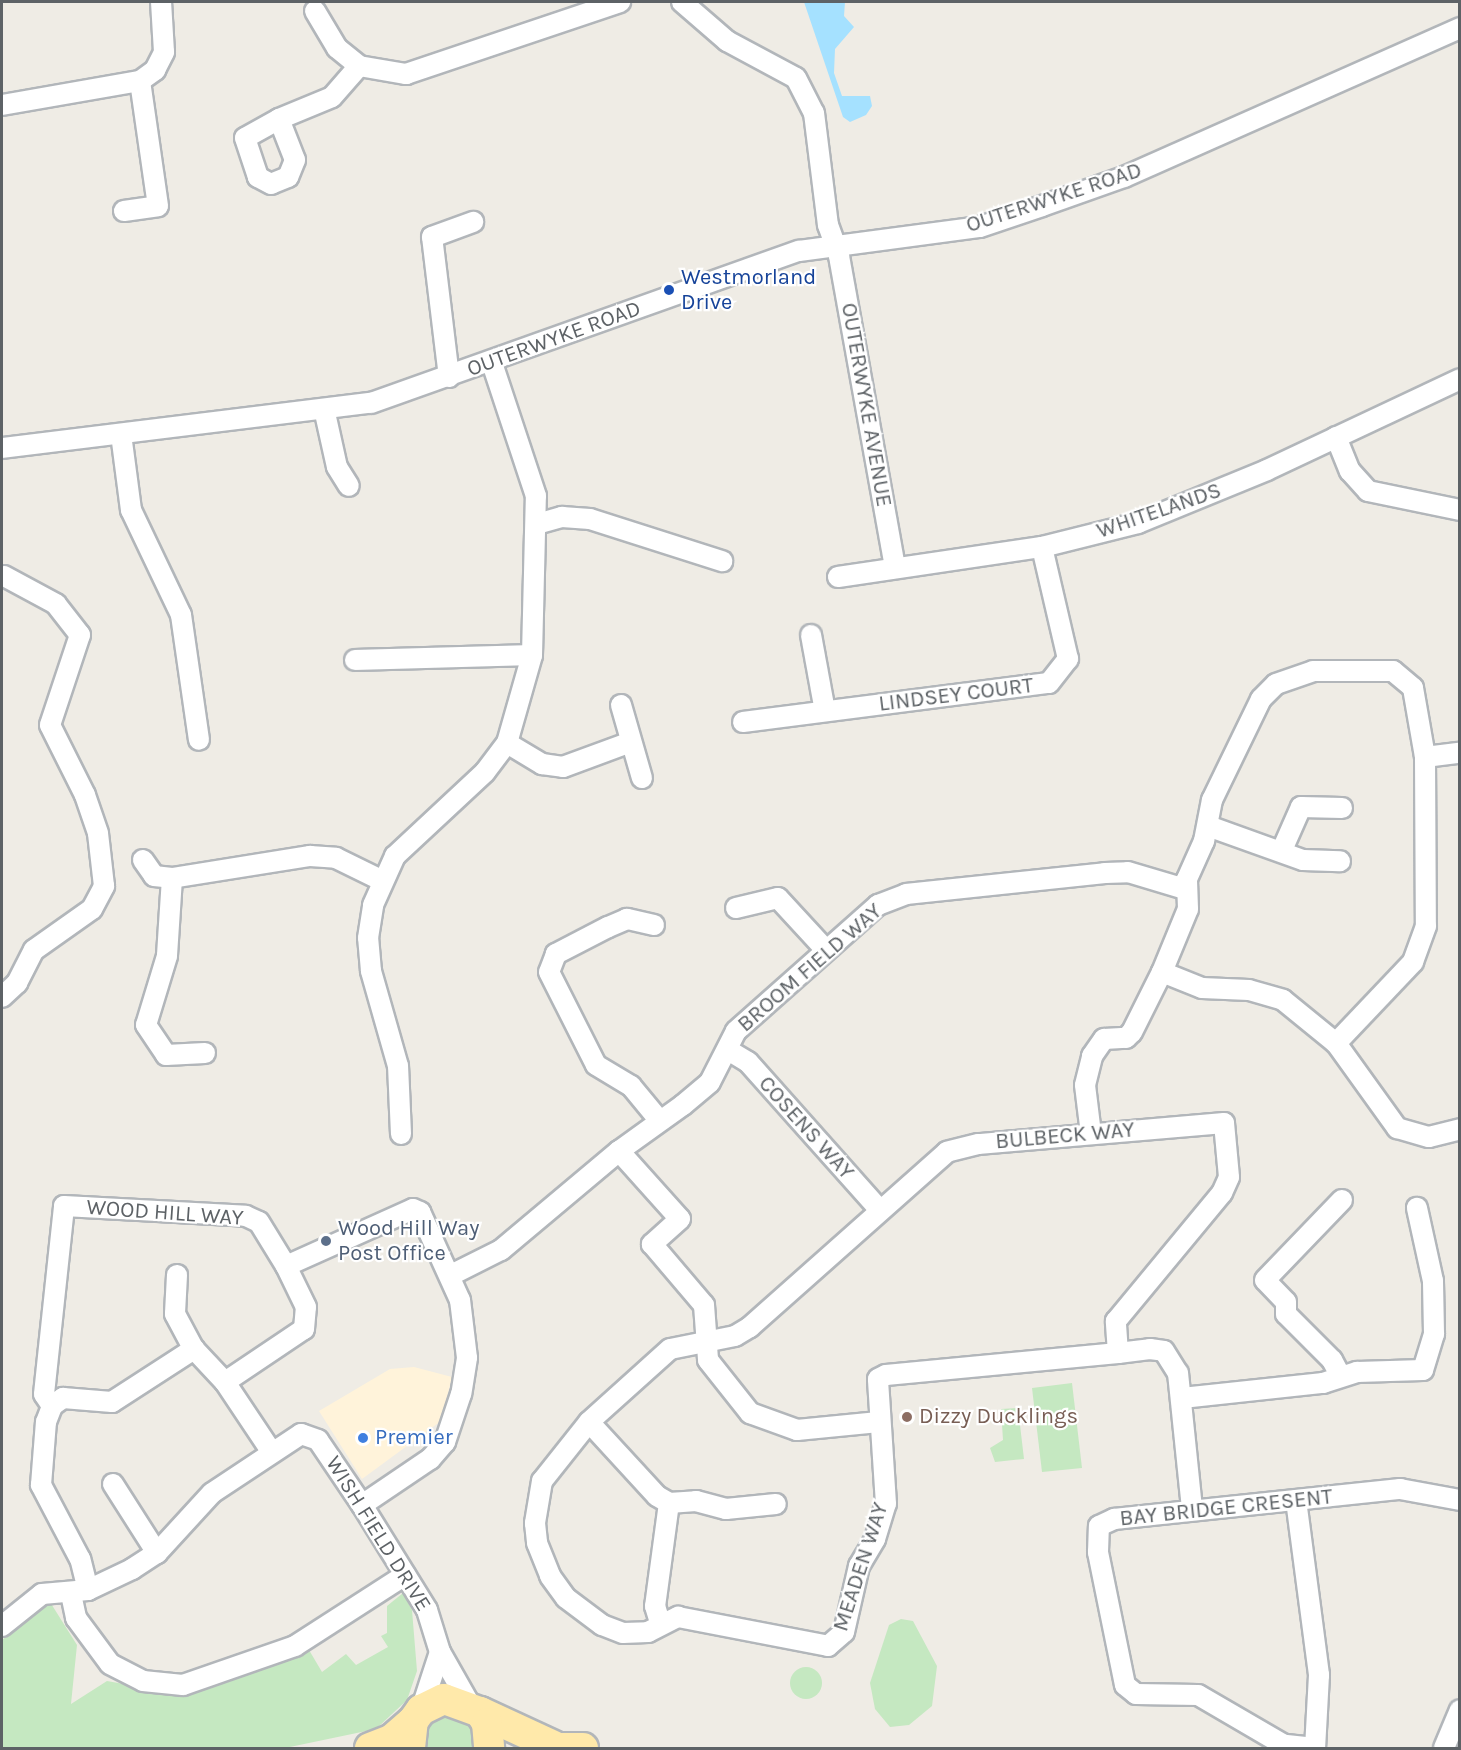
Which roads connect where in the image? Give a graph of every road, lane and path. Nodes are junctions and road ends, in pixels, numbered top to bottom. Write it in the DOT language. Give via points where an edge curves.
graph roads {
  1 [pos="161,2"];
  2 [pos="620,2"];
  3 [pos="682,2"];
  4 [pos="315,11"];
  5 [pos="1460,28"];
  6 [pos="359,66"];
  7 [pos="141,81"];
  8 [pos="2,105"];
  9 [pos="279,119"];
  10 [pos="124,212"];
  11 [pos="473,222"];
  12 [pos="834,244"];
  13 [pos="492,363"];
  14 [pos="449,377"];
  15 [pos="1460,379"];
  16 [pos="325,413"];
  17 [pos="121,434"];
  18 [pos="1336,437"];
  19 [pos="2,447"];
  20 [pos="349,486"];
  21 [pos="1460,510"];
  22 [pos="537,524"];
  23 [pos="1042,547"];
  24 [pos="722,561"];
  25 [pos="895,568"];
  26 [pos="2,573"];
  27 [pos="837,577"];
  28 [pos="811,635"];
  29 [pos="532,655"];
  30 [pos="355,660"];
  31 [pos="621,705"];
  32 [pos="825,711"];
  33 [pos="743,722"];
  34 [pos="199,740"];
  35 [pos="507,743"];
  36 [pos="628,743"];
  37 [pos="1460,753"];
  38 [pos="1425,757"];
  39 [pos="642,778"];
  40 [pos="1342,808"];
  41 [pos="1208,826"];
  42 [pos="1282,850"];
  43 [pos="143,860"];
  44 [pos="1340,861"];
  45 [pos="172,878"];
  46 [pos="381,880"];
  47 [pos="1185,889"];
  48 [pos="736,908"];
  49 [pos="654,925"];
  50 [pos="826,950"];
  51 [pos="1162,972"];
  52 [pos="2,997"];
  53 [pos="1336,1043"];
  54 [pos="728,1050"];
  55 [pos="205,1053"];
  56 [pos="659,1120"];
  57 [pos="1460,1129"];
  58 [pos="401,1134"];
  59 [pos="1091,1134"];
  60 [pos="619,1151"];
  61 [pos="1342,1200"];
  62 [pos="1418,1208"];
  63 [pos="880,1210"];
  64 [pos="286,1266"];
  65 [pos="177,1275"];
  66 [pos="451,1275"];
  67 [pos="705,1339"];
  68 [pos="194,1349"];
  69 [pos="1118,1353"];
  70 [pos="1340,1376"];
  71 [pos="225,1382"];
  72 [pos="1182,1398"];
  73 [pos="52,1406"];
  74 [pos="589,1422"];
  75 [pos="879,1422"];
  76 [pos="271,1451"];
  77 [pos="113,1484"];
  78 [pos="1296,1500"];
  79 [pos="1460,1500"];
  80 [pos="669,1503"];
  81 [pos="362,1504"];
  82 [pos="776,1504"];
  83 [pos="1192,1509"];
  84 [pos="157,1553"];
  85 [pos="405,1575"];
  86 [pos="80,1592"];
  87 [pos="660,1623"];
  88 [pos="2,1626"];
  89 [pos="440,1652"];
  90 [pos="475,1708"];
  91 [pos="1460,1710"];
  92 [pos="415,1726"];
  93 [pos="545,1747"];
  94 [pos="370,1749"];
  95 [pos="489,1749"];
  96 [pos="583,1749"];
  97 [pos="1315,1749"];
  98 [pos="1444,1749"];
  1 -- 7 [label="street" via="164,52 155,70"];
  2 -- 6 [label="street" via="406,74"];
  3 -- 12 [label="street, OUTERWYKE AVENUE" via="727,41 796,78 807,94"];
  4 -- 6 [label="street" via="337,48"];
  5 -- 12 [label="street, OUTERWYKE ROAD" via="1125,177 1021,213 980,227"];
  6 -- 9 [label="street" via="332,97"];
  7 -- 8 [label="street"];
  7 -- 10 [label="street" via="158,206"];
  11 -- 14 [label="street" via="432,237"];
  12 -- 13 [label="street, OUTERWYKE ROAD" via="799,251"];
  12 -- 25 [label="street, OUTERWYKE AVENUE"];
  13 -- 14 [label="street, OUTERWYKE ROAD"];
  13 -- 22 [label="street" via="522,445"];
  14 -- 16 [label="street, OUTERWYKE ROAD"];
  15 -- 18 [label="street, WHITELANDS"];
  16 -- 17 [label="street, OUTERWYKE ROAD"];
  16 -- 20 [label="street" via="338,467"];
  17 -- 19 [label="street, OUTERWYKE ROAD"];
  17 -- 34 [label="street" via="136,523 157,556 181,615"];
  18 -- 21 [label="street" via="1350,471 1368,491"];
  18 -- 23 [label="street, WHITELANDS" via="1168,512"];
  22 -- 24 [label="street" via="562,517 590,519"];
  22 -- 29 [label="street"];
  23 -- 25 [label="street, WHITELANDS"];
  23 -- 32 [label="street, LINDSEY COURT" via="1068,648 1068,659 1058,677 1034,687"];
  25 -- 27 [label="street, WHITELANDS"];
  26 -- 52 [label="street" via="56,604 80,634 50,725 92,814 104,886 92,909 34,950 16,983"];
  28 -- 32 [label="street"];
  29 -- 30 [label="street"];
  29 -- 35 [label="street" via="521,708"];
  31 -- 36 [label="street"];
  32 -- 33 [label="street, LINDSEY COURT"];
  35 -- 36 [label="street" via="542,764 563,767"];
  35 -- 46 [label="street" via="485,772 395,856"];
  36 -- 39 [label="street"];
  37 -- 38 [label="street"];
  38 -- 41 [label="street" via="1413,688 1405,677 1393,671 1294,676 1260,699 1241,731 1212,801"];
  38 -- 53 [label="street" via="1422,945 1413,962"];
  40 -- 42 [label="street" via="1301,807"];
  41 -- 42 [label="street"];
  41 -- 47 [label="street"];
  42 -- 44 [label="street" via="1303,860"];
  43 -- 45 [label="street" via="154,876"];
  45 -- 46 [label="street" via="310,856 336,858"];
  45 -- 55 [label="street" via="167,956 146,1025 166,1055"];
  46 -- 58 [label="street" via="368,938 371,971 398,1066"];
  47 -- 50 [label="street, BROOM FIELD WAY" via="1128,872 906,894 878,904"];
  47 -- 51 [label="street" via="1188,909"];
  48 -- 50 [label="street" via="778,898"];
  49 -- 56 [label="street" via="627,919 608,927 556,954 549,972 596,1065 631,1086"];
  50 -- 54 [label="street, BROOM FIELD WAY" via="736,1031"];
  51 -- 53 [label="street" via="1202,988 1267,993"];
  51 -- 59 [label="street" via="1132,1032 1126,1038 1104,1039 1092,1056 1085,1085"];
  53 -- 57 [label="street" via="1397,1128 1429,1137"];
  54 -- 56 [label="street, BROOM FIELD WAY" via="710,1082"];
  54 -- 63 [label="street, COSENS WAY" via="747,1062"];
  56 -- 60 [label="street, BROOM FIELD WAY"];
  59 -- 63 [label="street, BULBECK WAY" via="958,1148"];
  59 -- 69 [label="street, BULBECK WAY" via="1224,1123 1228,1155 1229,1177 1222,1193 1116,1321"];
  60 -- 66 [label="street, BROOM FIELD WAY" via="501,1250"];
  60 -- 67 [label="street" via="680,1219 652,1244 704,1305"];
  61 -- 70 [label="street" via="1265,1280 1286,1302 1286,1314 1332,1360"];
  62 -- 70 [label="street" via="1433,1281 1434,1334 1423,1370"];
  63 -- 67 [label="street, BULBECK WAY" via="750,1327 735,1336"];
  64 -- 66 [label="street" via="413,1209 420,1212"];
  64 -- 71 [label="street, WOOD HILL WAY" via="306,1307 304,1329"];
  64 -- 73 [label="street, WOOD HILL WAY" via="264,1229 246,1216 64,1206 44,1394"];
  65 -- 68 [label="street" via="175,1314"];
  66 -- 81 [label="street" via="467,1358 454,1423 430,1459"];
  67 -- 74 [label="street, MEADEN WAY" via="670,1348"];
  67 -- 75 [label="street" via="716,1375 761,1420 797,1430"];
  68 -- 71 [label="street"];
  68 -- 73 [label="street" via="112,1402 63,1398"];
  69 -- 72 [label="street, MEADEN WAY" via="1164,1351 1174,1359"];
  69 -- 75 [label="street, MEADEN WAY" via="886,1375 877,1388"];
  70 -- 72 [label="street" via="1323,1383"];
  71 -- 76 [label="street"];
  72 -- 83 [label="street, MEADEN WAY"];
  73 -- 86 [label="street" via="45,1422 41,1485 80,1559"];
  74 -- 80 [label="street" via="657,1496"];
  74 -- 87 [label="street, MEADEN WAY" via="542,1480 535,1523 537,1543 566,1598 602,1625 633,1636"];
  75 -- 87 [label="street, MEADEN WAY" via="886,1504 875,1539 859,1566 844,1632 837,1642 812,1644 678,1617"];
  76 -- 81 [label="street, WISH FIELD DRIVE" via="301,1434 318,1440"];
  76 -- 84 [label="street, WISH FIELD DRIVE" via="212,1493"];
  77 -- 84 [label="street"];
  78 -- 79 [label="street, BAY BRIDGE CRESENT" via="1400,1490"];
  78 -- 83 [label="street, BAY BRIDGE CRESENT"];
  78 -- 97 [label="street" via="1319,1675"];
  80 -- 82 [label="street" via="696,1501 726,1509"];
  80 -- 87 [label="street" via="655,1606"];
  81 -- 85 [label="street, WISH FIELD DRIVE"];
  83 -- 97 [label="street, BAY BRIDGE CRESENT" via="1114,1519 1099,1526 1098,1552 1125,1685 1136,1694 1198,1695 1284,1745"];
  84 -- 86 [label="street, WISH FIELD DRIVE"];
  85 -- 86 [label="street" via="282,1652 173,1685 143,1681 110,1664 76,1618"];
  85 -- 89 [label="street, WISH FIELD DRIVE" via="430,1618"];
  86 -- 88 [label="street, WISH FIELD DRIVE" via="42,1594"];
  89 -- 90 [label="street, WISH FIELD DRIVE"];
  89 -- 92 [label="street"];
  90 -- 92 [label="main road" via="444,1699"];
  90 -- 93 [label="main road"];
  90 -- 95 [label="main road" via="489,1729"];
  91 -- 98 [label="street"];
  92 -- 94 [label="main road"];
  93 -- 96 [label="main road"];
}
